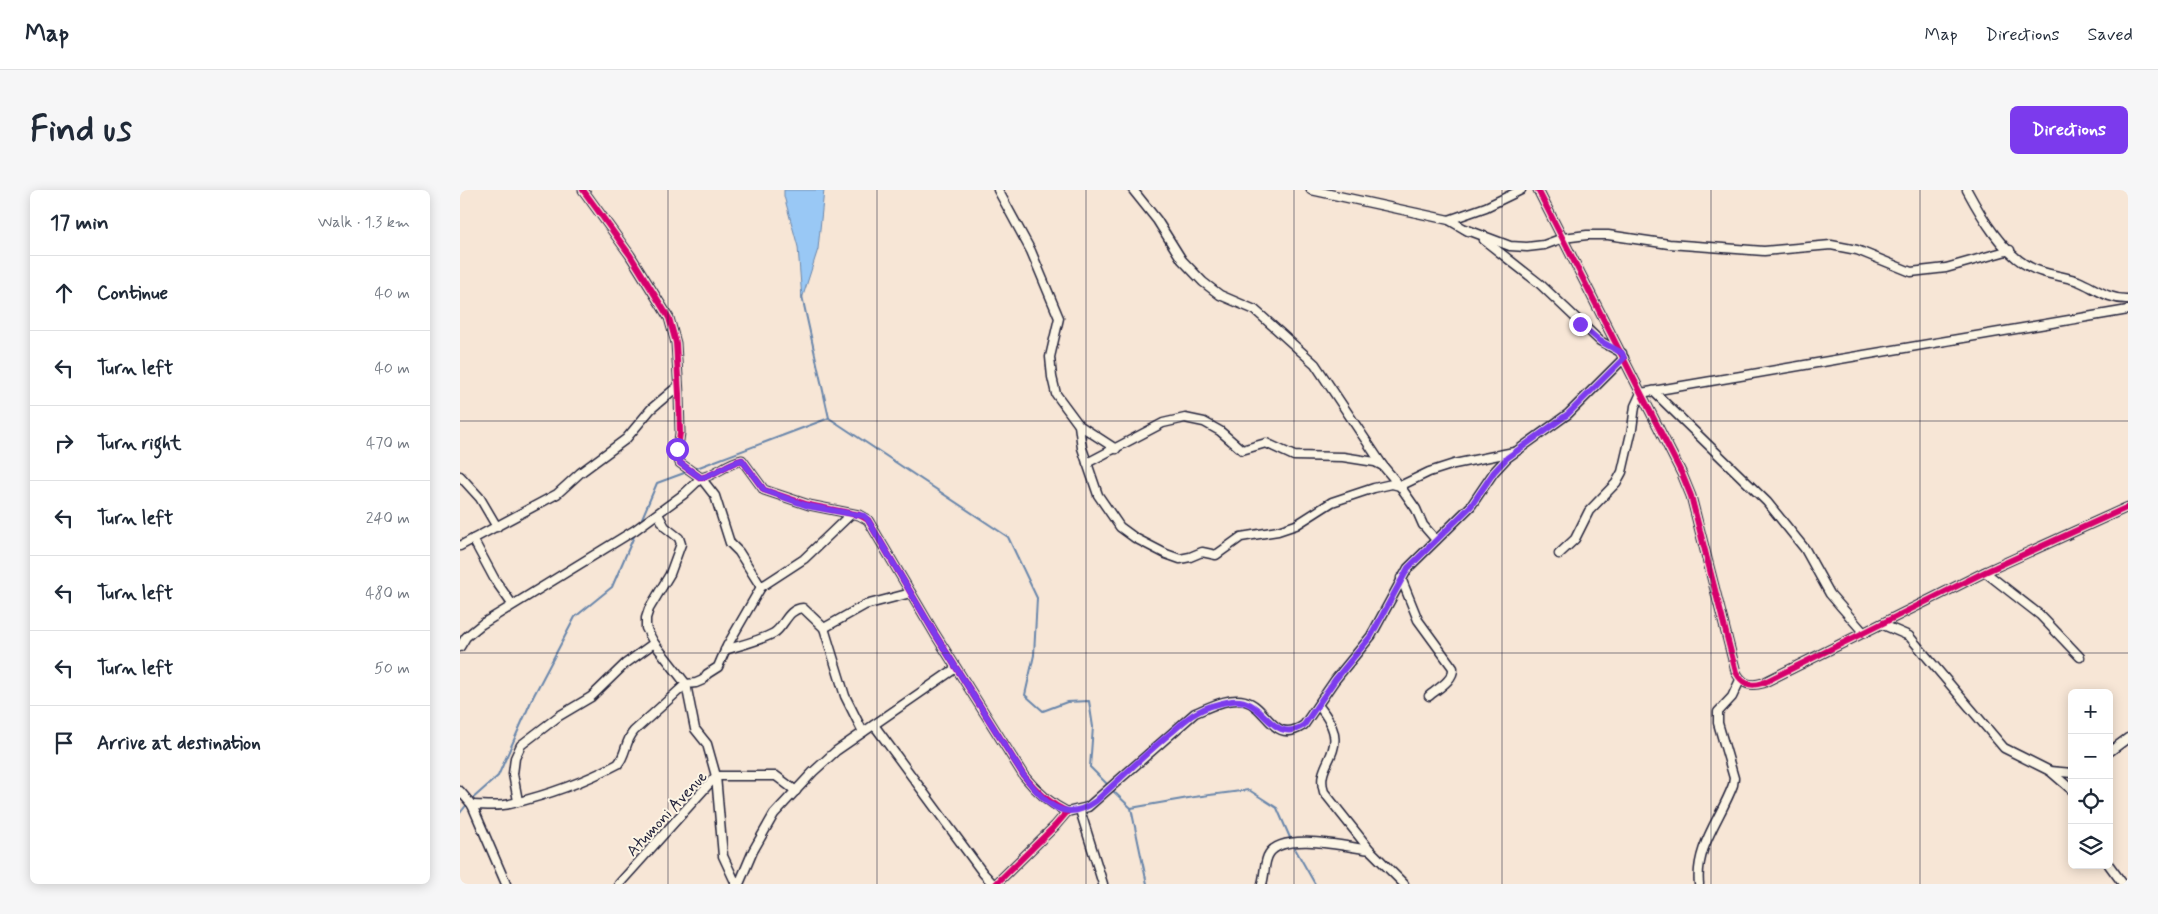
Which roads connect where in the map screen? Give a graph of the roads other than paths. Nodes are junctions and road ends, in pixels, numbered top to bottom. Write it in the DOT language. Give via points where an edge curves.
graph roads {
  1 [pos="583,190"];
  2 [pos="998,190"];
  3 [pos="1133,190"];
  4 [pos="1311,190"];
  5 [pos="1521,190"];
  6 [pos="1538,190"];
  7 [pos="1967,190"];
  8 [pos="1449,220"];
  9 [pos="1465,229"];
  10 [pos="1563,238"];
  11 [pos="2010,250"];
  12 [pos="2128,299"];
  13 [pos="2128,310"];
  14 [pos="1623,355"];
  15 [pos="678,386"];
  16 [pos="1653,391"];
  17 [pos="1641,394"];
  18 [pos="1079,425"];
  19 [pos="1116,449"];
  20 [pos="1514,452"];
  21 [pos="1087,463"];
  22 [pos="1383,466"];
  23 [pos="460,476"];
  24 [pos="701,478"];
  25 [pos="1400,486"];
  26 [pos="2128,508"];
  27 [pos="658,514"];
  28 [pos="851,514"];
  29 [pos="497,527"];
  30 [pos="473,539"];
  31 [pos="1436,540"];
  32 [pos="460,546"];
  33 [pos="1559,554"];
  34 [pos="1985,572"];
  35 [pos="1401,578"];
  36 [pos="761,587"];
  37 [pos="911,593"];
  38 [pos="512,604"];
  39 [pos="1881,624"];
  40 [pos="824,628"];
  41 [pos="1864,633"];
  42 [pos="654,643"];
  43 [pos="460,647"];
  44 [pos="726,650"];
  45 [pos="2080,657"];
  46 [pos="956,668"];
  47 [pos="1740,680"];
  48 [pos="686,684"];
  49 [pos="1429,696"];
  50 [pos="1318,705"];
  51 [pos="874,725"];
  52 [pos="863,732"];
  53 [pos="2128,738"];
  54 [pos="2113,749"];
  55 [pos="2050,771"];
  56 [pos="2068,773"];
  57 [pos="716,776"];
  58 [pos="2068,787"];
  59 [pos="796,790"];
  60 [pos="460,791"];
  61 [pos="518,801"];
  62 [pos="472,805"];
  63 [pos="1080,810"];
  64 [pos="1067,812"];
  65 [pos="1370,850"];
  66 [pos="2111,869"];
  67 [pos="506,884"];
  68 [pos="619,884"];
  69 [pos="738,884"];
  70 [pos="995,884"];
  71 [pos="1103,884"];
  72 [pos="1262,884"];
  73 [pos="1404,884"];
  74 [pos="1699,884"];
  75 [pos="2122,884"];
  1 -- 15 [label="street" via="670,318 676,343"];
  2 -- 18 [label="street" via="1031,251 1058,312 1050,357 1052,377 1056,394"];
  3 -- 22 [label="street" via="1182,260 1203,282 1220,295 1255,310 1315,364"];
  4 -- 8 [label="street"];
  5 -- 8 [label="street"];
  6 -- 10 [label="street"];
  7 -- 11 [label="street" via="1985,223"];
  8 -- 9 [label="street"];
  9 -- 10 [label="street" via="1510,246 1527,247"];
  9 -- 14 [label="street" via="1502,253 1600,341"];
  10 -- 11 [label="street" via="1608,235 1669,244 1764,251 1838,246 1857,250 1911,272 1946,268"];
  10 -- 14 [label="street"];
  11 -- 12 [label="street" via="2021,262 2036,270 2077,281 2119,299"];
  13 -- 16 [label="street"];
  14 -- 17 [label="street"];
  14 -- 20 [label="street" via="1568,414"];
  15 -- 24 [label="street" via="680,433 677,455 680,463"];
  15 -- 29 [label="street" via="651,409 626,440 557,494"];
  16 -- 17 [label="street"];
  16 -- 41 [label="street" via="1767,502 1805,549 1830,594"];
  17 -- 33 [label="street" via="1635,406 1622,472 1616,483 1589,511 1575,539"];
  17 -- 47 [label="street" via="1691,496"];
  18 -- 19 [label="street"];
  18 -- 21 [label="street"];
  19 -- 21 [label="street"];
  19 -- 22 [label="street" via="1163,423 1185,418 1204,422 1242,450 1266,443 1294,456 1343,457"];
  20 -- 25 [label="street" via="1454,464"];
  20 -- 31 [label="street" via="1494,472 1471,506"];
  21 -- 25 [label="street" via="1098,495 1120,527 1135,538 1180,559 1202,552 1216,555 1241,537 1296,526 1332,502 1374,488 1392,484"];
  22 -- 25 [label="street"];
  23 -- 29 [label="street" via="480,498"];
  24 -- 27 [label="street"];
  24 -- 28 [label="street" via="712,476 742,460 764,490 808,506"];
  24 -- 36 [label="street" via="715,496 730,543"];
  25 -- 31 [label="street"];
  26 -- 34 [label="street"];
  27 -- 38 [label="street"];
  27 -- 42 [label="street" via="665,527 680,538 681,544 670,574 646,618 646,628"];
  28 -- 36 [label="street" via="804,559"];
  28 -- 37 [label="street" via="868,520"];
  29 -- 30 [label="street"];
  30 -- 32 [label="street"];
  30 -- 38 [label="street"];
  31 -- 35 [label="street"];
  34 -- 39 [label="street"];
  34 -- 45 [label="street" via="2040,615"];
  35 -- 49 [label="street" via="1418,620 1453,668 1452,676"];
  35 -- 50 [label="street" via="1371,636"];
  36 -- 44 [label="street"];
  37 -- 40 [label="street" via="865,605"];
  37 -- 46 [label="street"];
  38 -- 43 [label="street" via="466,637"];
  39 -- 41 [label="street"];
  39 -- 55 [label="street" via="1909,636 2004,748"];
  40 -- 44 [label="street" via="800,608 791,613 774,633"];
  40 -- 52 [label="street" via="845,696"];
  41 -- 47 [label="street" via="1763,683 1747,684"];
  42 -- 48 [label="street"];
  42 -- 61 [label="street" via="624,664 591,697 559,716 522,745 514,758 512,774"];
  44 -- 48 [label="street" via="718,667 703,680"];
  46 -- 51 [label="street"];
  46 -- 64 [label="street" via="1024,776 1050,804"];
  47 -- 74 [label="street" via="1732,697 1718,712 1718,723 1734,778 1704,846"];
  48 -- 57 [label="street" via="696,729 707,744"];
  48 -- 61 [label="street" via="629,737 618,764 582,782"];
  50 -- 63 [label="street" via="1297,730 1273,726 1259,711 1243,701 1216,704 1195,713 1096,801"];
  50 -- 65 [label="street" via="1335,737 1323,780 1324,792"];
  51 -- 52 [label="street"];
  51 -- 70 [label="street" via="983,873"];
  52 -- 59 [label="street" via="836,751"];
  53 -- 54 [label="street"];
  55 -- 56 [label="street"];
  55 -- 58 [label="street"];
  57 -- 59 [label="street, Atumoni Avenue" via="776,776"];
  57 -- 68 [label="street, Atumoni Avenue"];
  57 -- 69 [label="street" via="723,856"];
  59 -- 69 [label="street" via="774,814"];
  60 -- 62 [label="street"];
  61 -- 62 [label="street"];
  62 -- 67 [label="street"];
  63 -- 64 [label="street"];
  63 -- 71 [label="street"];
  64 -- 70 [label="street"];
  65 -- 72 [label="street" via="1287,842 1276,846 1268,855"];
  65 -- 73 [label="street"];
  66 -- 75 [label="street"];
}
